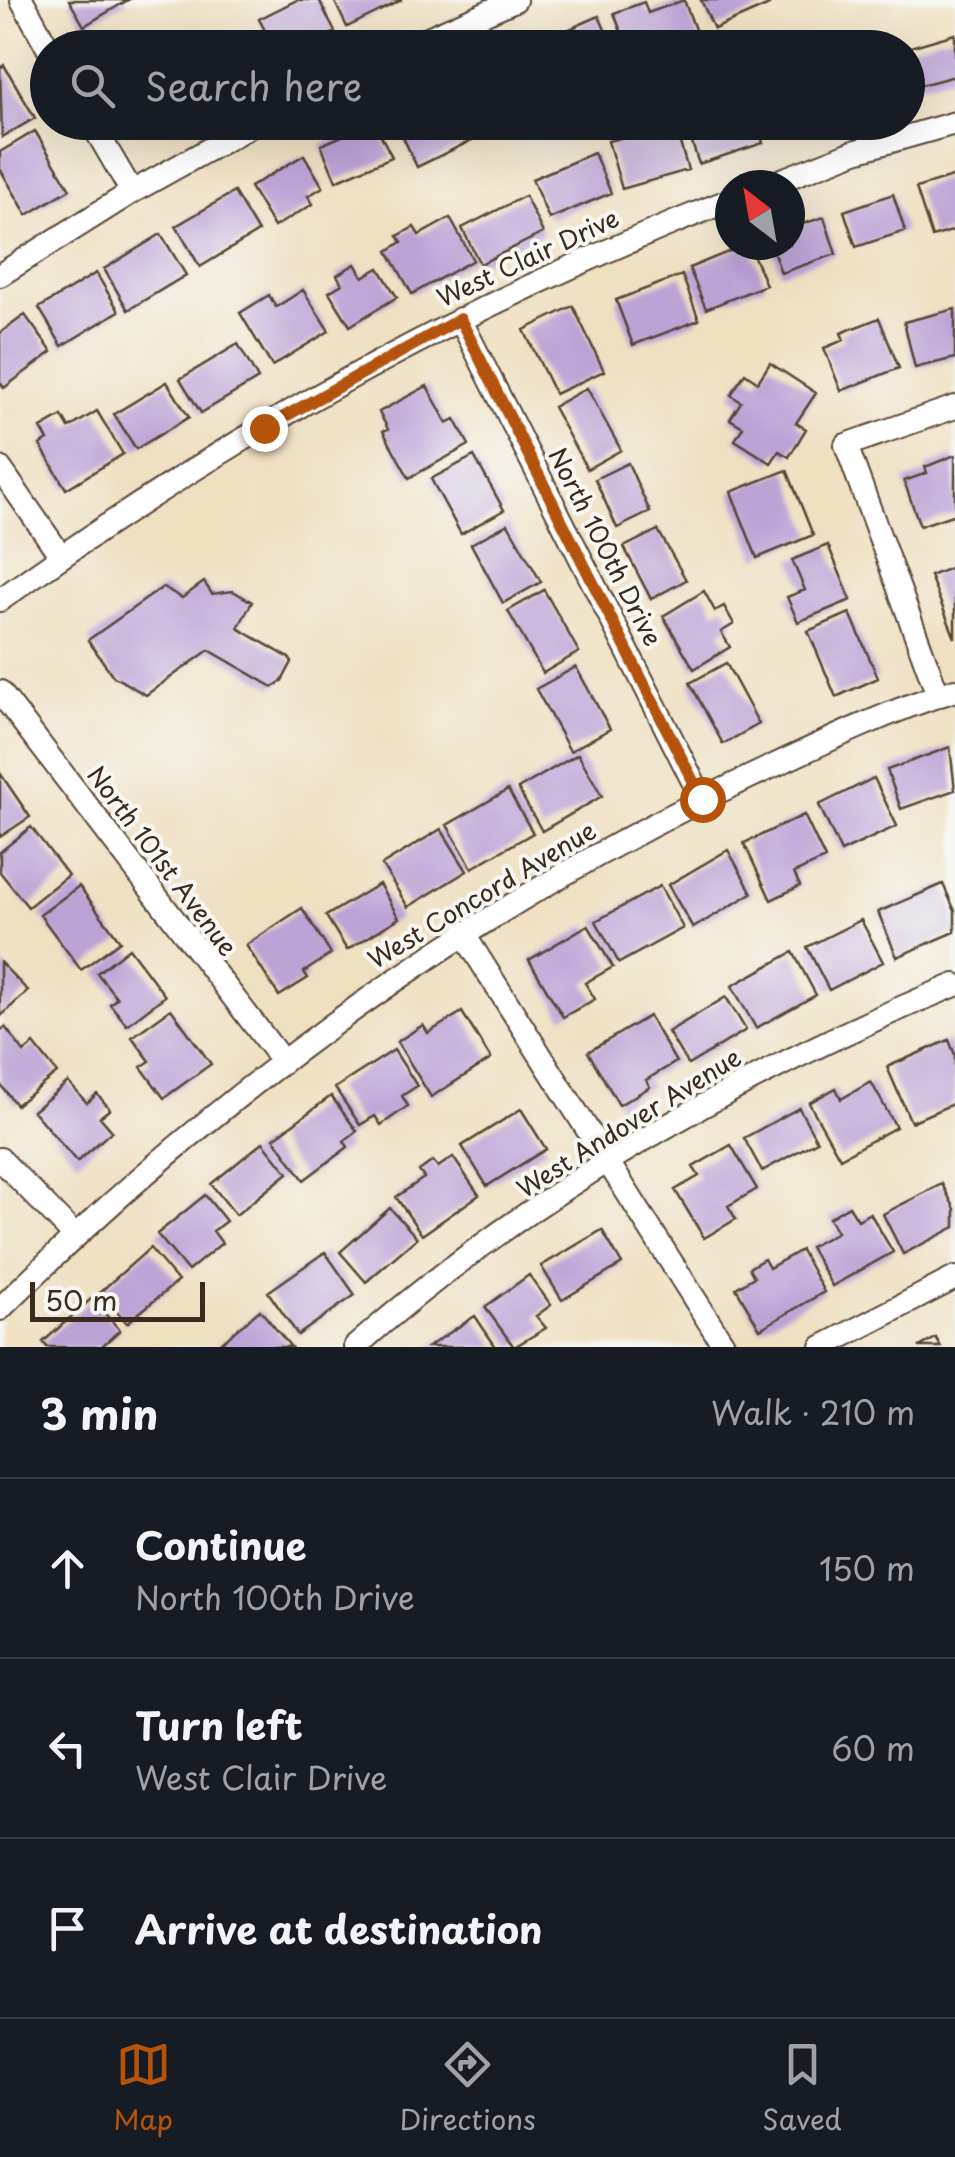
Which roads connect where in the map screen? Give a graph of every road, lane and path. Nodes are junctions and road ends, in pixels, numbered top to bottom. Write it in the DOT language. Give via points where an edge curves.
graph roads {
  1 [pos="22,0"];
  2 [pos="514,0"];
  3 [pos="38,30"];
  4 [pos="446,30"];
  5 [pos="955,122"];
  6 [pos="925,131"];
  7 [pos="102,140"];
  8 [pos="226,140"];
  9 [pos="894,140"];
  10 [pos="805,171"];
  11 [pos="132,192"];
  12 [pos="715,206"];
  13 [pos="0,274"];
  14 [pos="460,319"];
  15 [pos="955,407"];
  16 [pos="0,468"];
  17 [pos="61,556"];
  18 [pos="0,600"];
  19 [pos="0,692"];
  20 [pos="946,693"];
  21 [pos="702,799"];
  22 [pos="463,933"];
  23 [pos="955,985"];
  24 [pos="283,1062"];
  25 [pos="0,1159"];
  26 [pos="611,1161"];
  27 [pos="74,1236"];
  28 [pos="955,1278"];
  29 [pos="0,1309"];
  30 [pos="355,1347"];
  31 [pos="725,1347"];
  32 [pos="822,1347"];
  1 -- 3 [label="street"];
  2 -- 4 [label="street"];
  5 -- 6 [label="street"];
  7 -- 11 [label="street"];
  8 -- 11 [label="street"];
  9 -- 10 [label="street"];
  11 -- 13 [label="street"];
  12 -- 14 [label="street, West Clair Drive"];
  14 -- 17 [label="street, West Clair Drive" via="308,402"];
  14 -- 21 [label="street, North 100th Drive"];
  15 -- 20 [label="street" via="846,445"];
  16 -- 17 [label="street"];
  17 -- 18 [label="street, West Clair Drive"];
  19 -- 24 [label="street, North 101st Avenue"];
  20 -- 21 [label="street, West Concord Avenue"];
  21 -- 22 [label="street, West Concord Avenue"];
  22 -- 24 [label="street, West Concord Avenue"];
  22 -- 26 [label="street"];
  23 -- 26 [label="street, West Andover Avenue" via="746,1081"];
  24 -- 27 [label="street, West Concord Avenue"];
  25 -- 27 [label="street"];
  26 -- 30 [label="street, West Andover Avenue" via="491,1242"];
  26 -- 31 [label="street"];
  27 -- 29 [label="street, West Concord Avenue"];
  28 -- 32 [label="street"];
}
